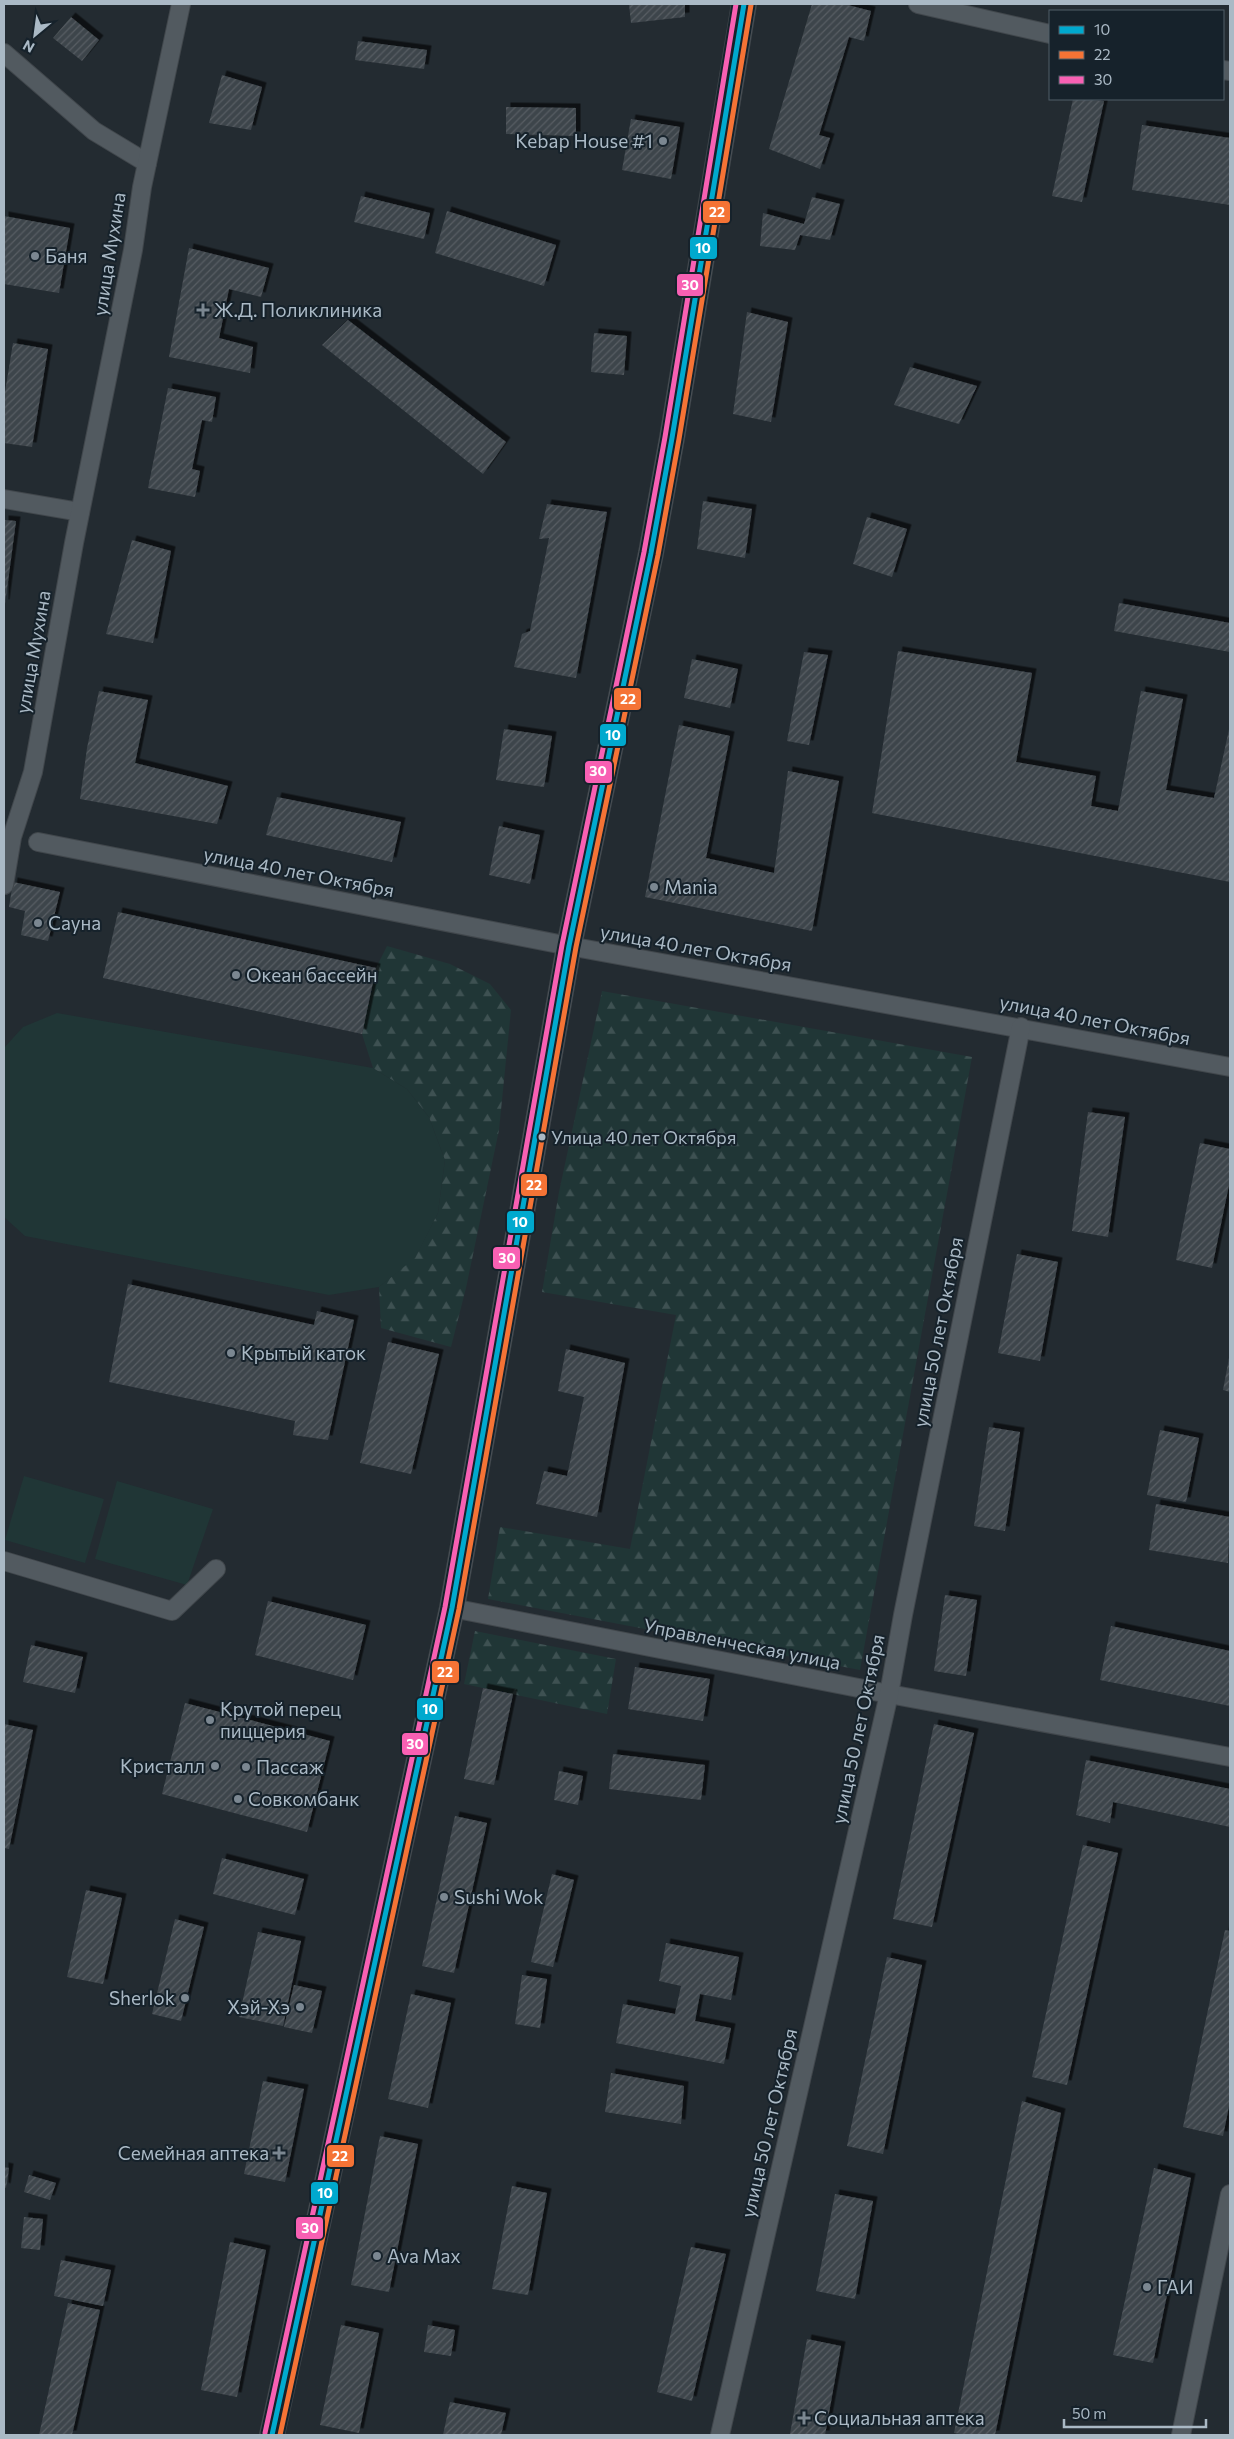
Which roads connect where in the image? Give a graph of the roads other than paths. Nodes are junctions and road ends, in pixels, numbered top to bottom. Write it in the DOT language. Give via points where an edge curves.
graph roads {
  1 [pos="181,4"];
  2 [pos="744,4"];
  3 [pos="918,4"];
  4 [pos="1049,34"];
  5 [pos="4,53"];
  6 [pos="147,163"];
  7 [pos="4,499"];
  8 [pos="80,512"];
  9 [pos="8,838"];
  10 [pos="38,842"];
  11 [pos="4,885"];
  12 [pos="569,946"];
  13 [pos="1021,1027"];
  14 [pos="1230,1067"];
  15 [pos="4,1561"];
  16 [pos="216,1569"];
  17 [pos="452,1608"];
  18 [pos="889,1694"];
  19 [pos="1230,1757"];
  20 [pos="1230,2194"];
  21 [pos="272,2435"];
  22 [pos="720,2435"];
  23 [pos="1181,2435"];
  1 -- 6 [label="street, улица Мухина"];
  2 -- 12 [label="main road" via="651,553"];
  3 -- 4 [label="street"];
  5 -- 6 [label="street" via="94,131"];
  6 -- 8 [label="street, улица Мухина"];
  7 -- 8 [label="street"];
  8 -- 9 [label="street, улица Мухина" via="33,772"];
  9 -- 11 [label="street, улица Мухина"];
  10 -- 12 [label="street, улица 40 лет Октября"];
  12 -- 13 [label="street, улица 40 лет Октября"];
  12 -- 17 [label="main road"];
  13 -- 14 [label="street, улица 40 лет Октября"];
  13 -- 18 [label="street, улица 50 лет Октября"];
  15 -- 16 [label="street" via="172,1611"];
  17 -- 18 [label="street, Управленческая улица"];
  17 -- 21 [label="main road"];
  18 -- 19 [label="street, Управленческая улица"];
  18 -- 22 [label="street, улица 50 лет Октября"];
  20 -- 23 [label="street"];
}
